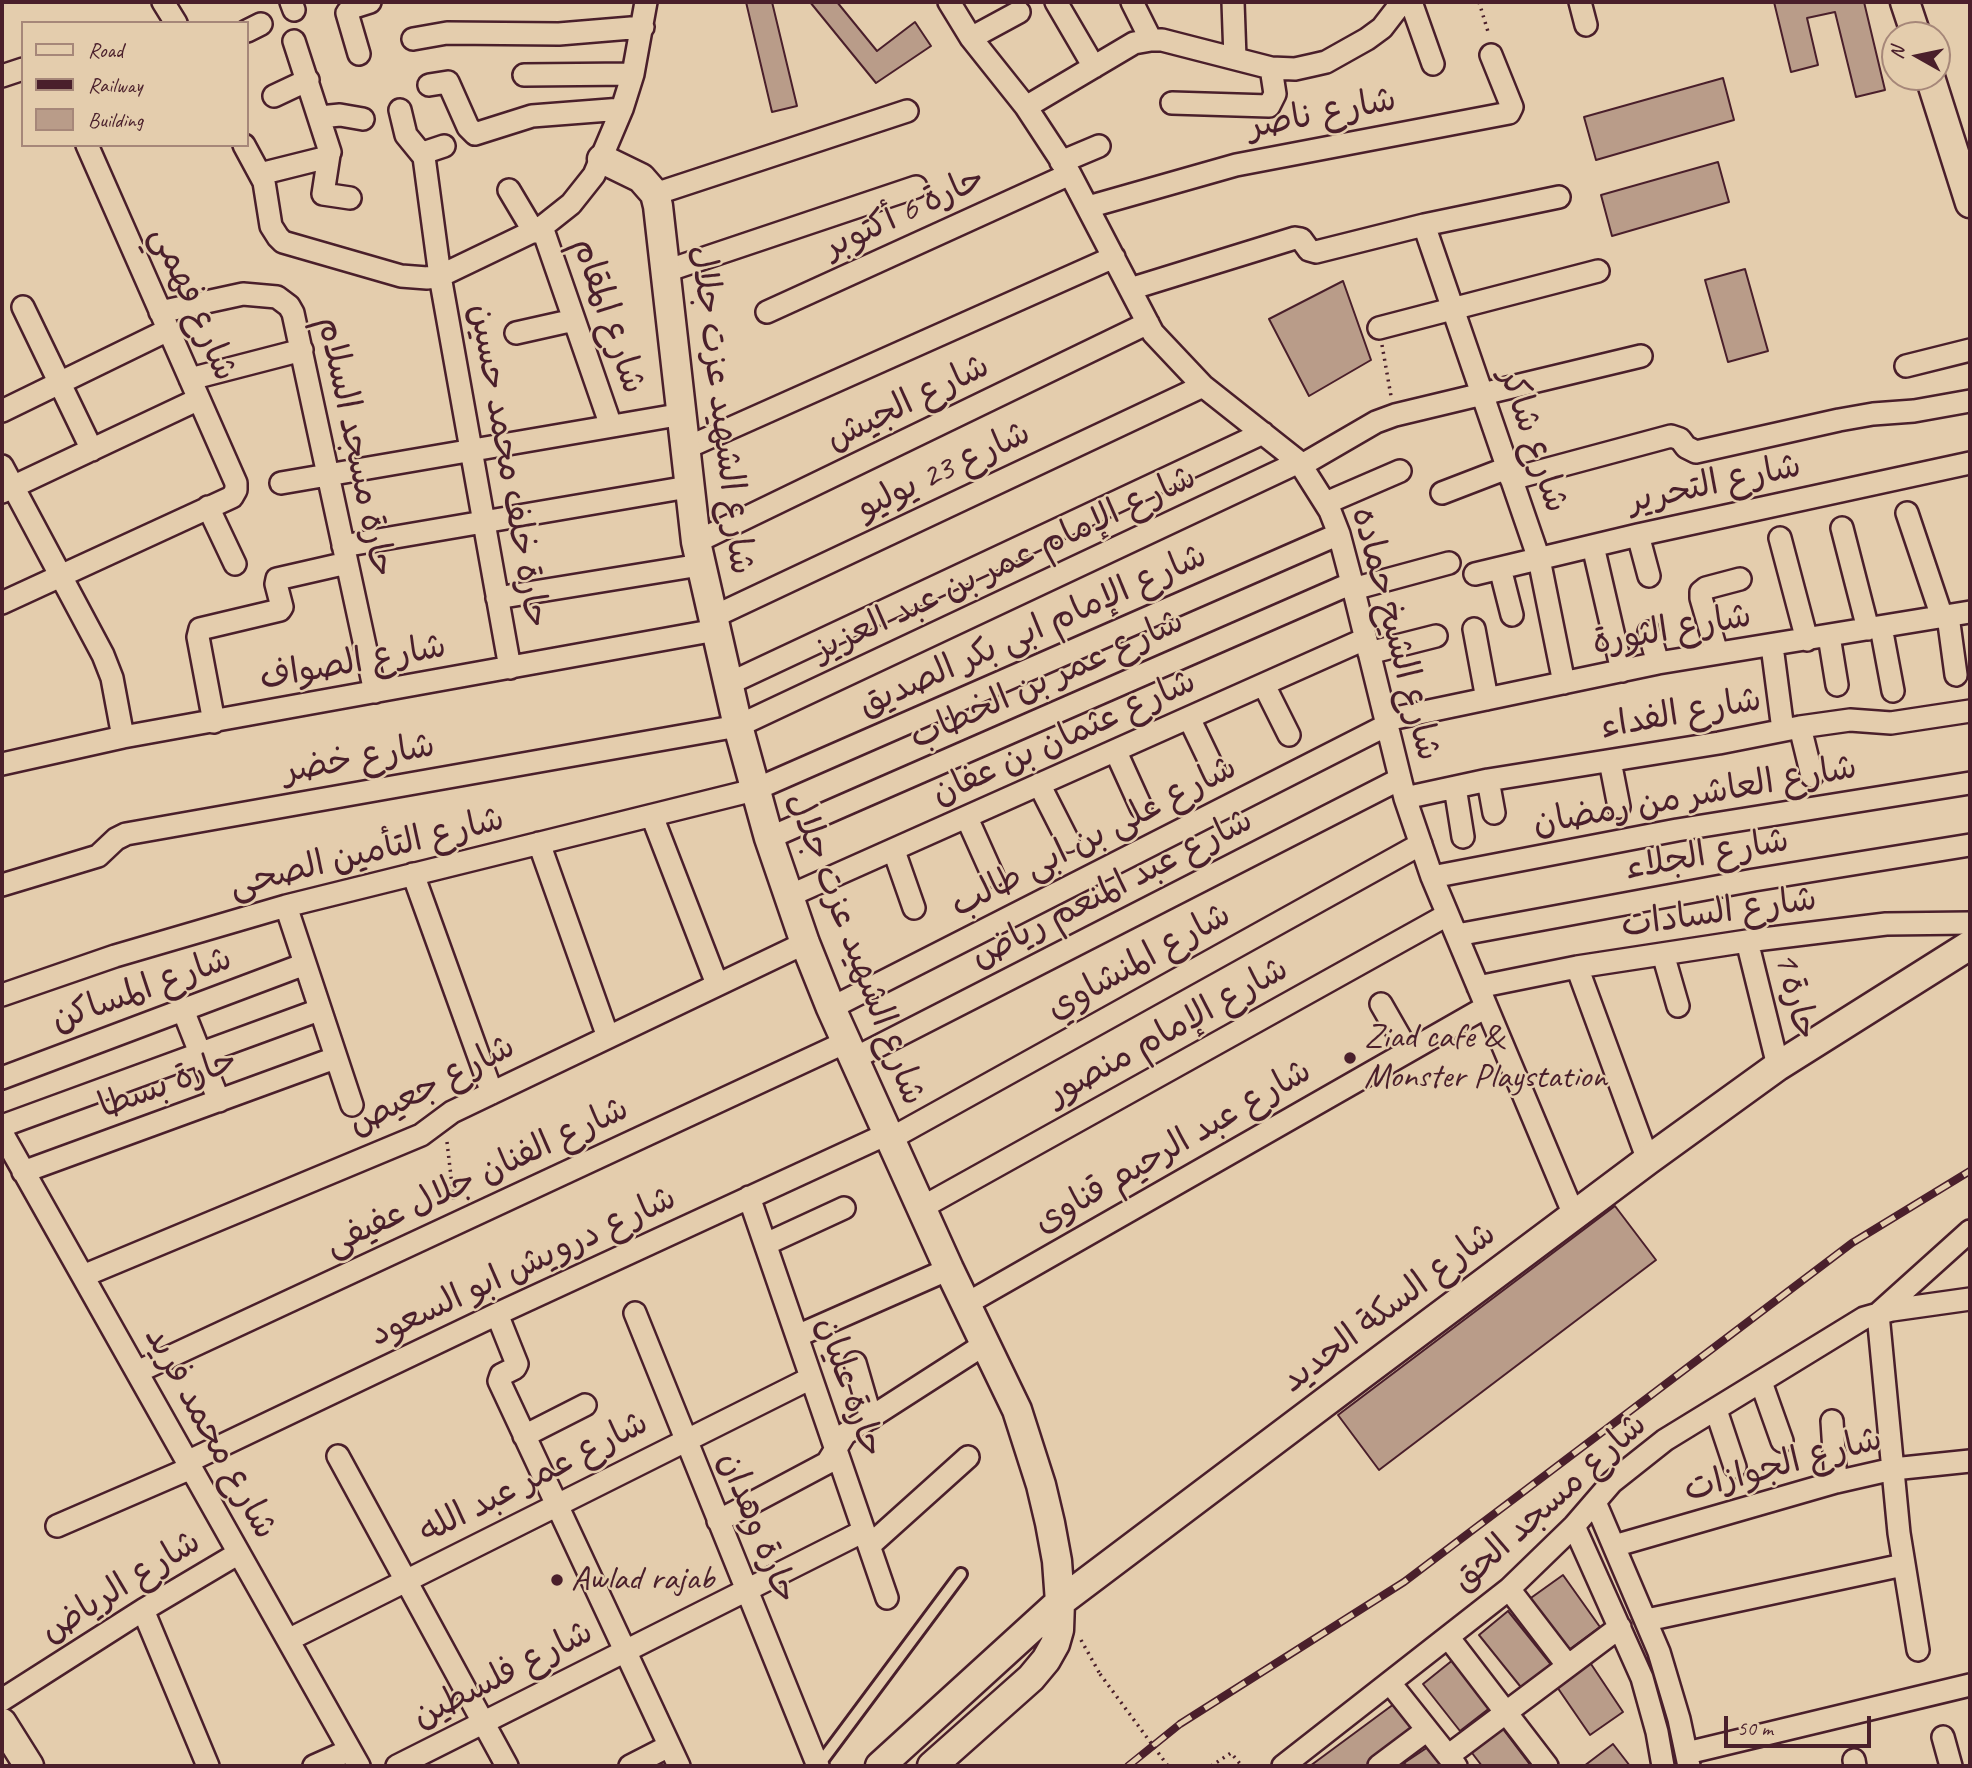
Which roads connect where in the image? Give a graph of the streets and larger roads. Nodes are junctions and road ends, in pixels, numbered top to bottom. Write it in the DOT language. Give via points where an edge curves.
graph roads {
  1 [pos="370,2"];
  2 [pos="646,2"];
  3 [pos="948,2"];
  4 [pos="1056,2"];
  5 [pos="1132,2"];
  6 [pos="1233,2"];
  7 [pos="1402,2"];
  8 [pos="1411,2"];
  9 [pos="1580,2"];
  10 [pos="1905,2"];
  11 [pos="1018,12"];
  12 [pos="1911,21"];
  13 [pos="1586,25"];
  14 [pos="643,27"];
  15 [pos="971,38"];
  16 [pos="412,39"];
  17 [pos="1151,40"];
  18 [pos="295,41"];
  19 [pos="1490,46"];
  20 [pos="359,54"];
  21 [pos="1235,58"];
  22 [pos="1433,64"];
  23 [pos="1094,67"];
  24 [pos="1271,68"];
  25 [pos="21,70"];
  26 [pos="633,74"];
  27 [pos="524,75"];
  28 [pos="2,76"];
  29 [pos="308,80"];
  30 [pos="429,85"];
  31 [pos="1934,91"];
  32 [pos="274,96"];
  33 [pos="1172,103"];
  34 [pos="1026,107"];
  35 [pos="622,109"];
  36 [pos="400,110"];
  37 [pos="907,111"];
  38 [pos="320,117"];
  39 [pos="363,119"];
  40 [pos="444,146"];
  41 [pos="1099,146"];
  42 [pos="88,147"];
  43 [pos="245,147"];
  44 [pos="423,153"];
  45 [pos="329,155"];
  46 [pos="602,159"];
  47 [pos="1066,168"];
  48 [pos="260,174"];
  49 [pos="916,187"];
  50 [pos="509,190"];
  51 [pos="654,194"];
  52 [pos="1559,197"];
  53 [pos="350,198"];
  54 [pos="1970,203"];
  55 [pos="1088,207"];
  56 [pos="1423,225"];
  57 [pos="538,229"];
  58 [pos="1114,257"];
  59 [pos="666,271"];
  60 [pos="1598,271"];
  61 [pos="440,276"];
  62 [pos="1130,289"];
  63 [pos="23,307"];
  64 [pos="1452,308"];
  65 [pos="767,312"];
  66 [pos="575,320"];
  67 [pos="164,321"];
  68 [pos="1148,323"];
  69 [pos="1379,328"];
  70 [pos="516,333"];
  71 [pos="302,350"];
  72 [pos="1970,350"];
  73 [pos="1641,356"];
  74 [pos="1906,366"];
  75 [pos="190,379"];
  76 [pos="59,383"];
  77 [pos="1203,386"];
  78 [pos="1482,395"];
  79 [pos="199,399"];
  80 [pos="1970,401"];
  81 [pos="2,411"];
  82 [pos="683,414"];
  83 [pos="611,426"];
  84 [pos="1263,433"];
  85 [pos="685,448"];
  86 [pos="92,450"];
  87 [pos="471,450"];
  88 [pos="1970,463"];
  89 [pos="1301,464"];
  90 [pos="2,466"];
  91 [pos="1400,471"];
  92 [pos="1509,474"];
  93 [pos="328,475"];
  94 [pos="281,483"];
  95 [pos="688,487"];
  96 [pos="7,490"];
  97 [pos="1442,493"];
  98 [pos="1326,503"];
  99 [pos="208,507"];
  100 [pos="1907,513"];
  101 [pos="484,523"];
  102 [pos="1842,528"];
  103 [pos="1339,534"];
  104 [pos="1638,535"];
  105 [pos="1780,538"];
  106 [pos="1593,546"];
  107 [pos="345,554"];
  108 [pos="698,554"];
  109 [pos="1539,559"];
  110 [pos="1449,563"];
  111 [pos="235,564"];
  112 [pos="1500,568"];
  113 [pos="1475,574"];
  114 [pos="59,576"];
  115 [pos="1649,576"];
  116 [pos="1740,579"];
  117 [pos="1352,586"];
  118 [pos="497,598"];
  119 [pos="2,603"];
  120 [pos="1970,612"];
  121 [pos="1512,615"];
  122 [pos="1945,616"];
  123 [pos="715,624"];
  124 [pos="1875,628"];
  125 [pos="1474,629"];
  126 [pos="1649,632"];
  127 [pos="1436,636"];
  128 [pos="1829,636"];
  129 [pos="1807,640"];
  130 [pos="1367,646"];
  131 [pos="1772,646"];
  132 [pos="1717,653"];
  133 [pos="1658,663"];
  134 [pos="510,668"];
  135 [pos="1622,671"];
  136 [pos="1956,675"];
  137 [pos="1564,683"];
  138 [pos="728,684"];
  139 [pos="1264,685"];
  140 [pos="1837,685"];
  141 [pos="1893,691"];
  142 [pos="375,692"];
  143 [pos="1487,699"];
  144 [pos="1970,711"];
  145 [pos="1189,718"];
  146 [pos="214,722"];
  147 [pos="1386,722"];
  148 [pos="738,726"];
  149 [pos="1791,729"];
  150 [pos="1289,735"];
  151 [pos="123,737"];
  152 [pos="1116,752"];
  153 [pos="1610,761"];
  154 [pos="2,764"];
  155 [pos="1214,770"];
  156 [pos="1812,776"];
  157 [pos="1488,780"];
  158 [pos="1970,783"];
  159 [pos="1039,784"];
  160 [pos="1455,787"];
  161 [pos="1403,788"];
  162 [pos="754,790"];
  163 [pos="1141,807"];
  164 [pos="1619,807"];
  165 [pos="1494,813"];
  166 [pos="652,816"];
  167 [pos="967,818"];
  168 [pos="1463,837"];
  169 [pos="769,838"];
  170 [pos="1068,841"];
  171 [pos="539,843"];
  172 [pos="1421,844"];
  173 [pos="1970,845"];
  174 [pos="894,851"];
  175 [pos="413,874"];
  176 [pos="993,876"];
  177 [pos="1432,877"];
  178 [pos="2,885"];
  179 [pos="789,896"];
  180 [pos="286,906"];
  181 [pos="914,908"];
  182 [pos="1447,915"];
  183 [pos="1970,923"];
  184 [pos="1457,935"];
  185 [pos="1747,941"];
  186 [pos="805,943"];
  187 [pos="1970,944"];
  188 [pos="1662,954"];
  189 [pos="304,964"];
  190 [pos="1577,967"];
  191 [pos="717,984"];
  192 [pos="2,995"];
  193 [pos="1482,997"];
  194 [pos="1381,1004"];
  195 [pos="1678,1006"];
  196 [pos="831,1008"];
  197 [pos="183,1010"];
  198 [pos="319,1010"];
  199 [pos="608,1037"];
  200 [pos="850,1051"];
  201 [pos="1408,1051"];
  202 [pos="200,1054"];
  203 [pos="335,1058"];
  204 [pos="1778,1066"];
  205 [pos="2,1078"];
  206 [pos="492,1093"];
  207 [pos="219,1101"];
  208 [pos="352,1105"];
  209 [pos="2,1126"];
  210 [pos="2,1133"];
  211 [pos="888,1136"];
  212 [pos="1647,1160"];
  213 [pos="23,1172"];
  214 [pos="749,1197"];
  215 [pos="844,1208"];
  216 [pos="921,1208"];
  217 [pos="1574,1215"];
  218 [pos="1970,1231"];
  219 [pos="766,1244"];
  220 [pos="949,1269"];
  221 [pos="83,1276"];
  222 [pos="1970,1299"];
  223 [pos="966,1304"];
  224 [pos="635,1313"];
  225 [pos="497,1314"];
  226 [pos="1878,1314"];
  227 [pos="797,1336"];
  228 [pos="985,1344"];
  229 [pos="855,1363"];
  230 [pos="137,1372"];
  231 [pos="811,1378"];
  232 [pos="1761,1382"];
  233 [pos="585,1405"];
  234 [pos="1716,1410"];
  235 [pos="871,1418"];
  236 [pos="1832,1421"];
  237 [pos="524,1436"];
  238 [pos="685,1439"];
  239 [pos="1782,1441"];
  240 [pos="835,1449"];
  241 [pos="338,1456"];
  242 [pos="968,1457"];
  243 [pos="1970,1461"];
  244 [pos="189,1465"];
  245 [pos="1735,1467"];
  246 [pos="1892,1468"];
  247 [pos="1836,1482"];
  248 [pos="1595,1502"];
  249 [pos="556,1505"];
  250 [pos="718,1521"];
  251 [pos="57,1526"];
  252 [pos="1574,1526"];
  253 [pos="866,1539"];
  254 [pos="1614,1546"];
  255 [pos="239,1553"];
  256 [pos="1903,1565"];
  257 [pos="406,1580"];
  258 [pos="1508,1589"];
  259 [pos="746,1590"];
  260 [pos="887,1598"];
  261 [pos="1060,1602"];
  262 [pos="143,1610"];
  263 [pos="1647,1620"];
  264 [pos="1620,1627"];
  265 [pos="1448,1637"];
  266 [pos="288,1640"];
  267 [pos="1917,1650"];
  268 [pos="624,1651"];
  269 [pos="1568,1666"];
  270 [pos="1391,1683"];
  271 [pos="1970,1685"];
  272 [pos="2,1700"];
  273 [pos="1506,1712"];
  274 [pos="2,1723"];
  275 [pos="483,1723"];
  276 [pos="1427,1730"];
  277 [pos="1943,1737"];
  278 [pos="669,1746"];
  279 [pos="354,1758"];
  280 [pos="1688,1760"];
  281 [pos="1452,1761"];
  282 [pos="19,1762"];
  283 [pos="1384,1765"];
  284 [pos="208,1766"];
  285 [pos="314,1766"];
  286 [pos="397,1766"];
  287 [pos="507,1766"];
  288 [pos="630,1766"];
  289 [pos="679,1766"];
  290 [pos="818,1766"];
  291 [pos="880,1766"];
  292 [pos="932,1766"];
  293 [pos="1283,1766"];
  294 [pos="1547,1766"];
  295 [pos="1663,1766"];
  296 [pos="1951,1766"];
  1 -- 20 [label="street" via="347,13"];
  2 -- 14 [label="street"];
  3 -- 15 [label="street, شارع الشيخ حماده"];
  4 -- 23 [label="street"];
  5 -- 17 [label="street"];
  6 -- 21 [label="street"];
  7 -- 24 [label="street" via="1382,28 1352,49 1326,62 1295,69"];
  8 -- 22 [label="street"];
  9 -- 13 [label="street"];
  10 -- 12 [label="street"];
  11 -- 15 [label="street"];
  14 -- 16 [label="street" via="559,34 447,33"];
  14 -- 26 [label="street"];
  15 -- 34 [label="street, شارع الشيخ حماده"];
  17 -- 21 [label="street"];
  17 -- 23 [label="street" via="1134,43"];
  18 -- 29 [label="street"];
  19 -- 55 [label="street, شارع ناصر" via="1512,107 1509,113 1236,165"];
  21 -- 24 [label="street"];
  23 -- 34 [label="street"];
  24 -- 33 [label="street" via="1275,94 1269,106"];
  25 -- 28 [label="street"];
  26 -- 27 [label="street"];
  26 -- 35 [label="street"];
  29 -- 32 [label="street"];
  29 -- 38 [label="street"];
  30 -- 35 [label="street" via="448,82 475,134 532,116"];
  31 -- 54 [label="street"];
  34 -- 47 [label="street, شارع الشيخ حماده"];
  35 -- 46 [label="street"];
  36 -- 44 [label="street" via="398,134"];
  37 -- 51 [label="street"];
  38 -- 39 [label="street"];
  38 -- 45 [label="street"];
  40 -- 44 [label="street"];
  41 -- 47 [label="street, حارة 6 أكتوبر"];
  42 -- 67 [label="street, شارع فهمي"];
  43 -- 48 [label="street"];
  44 -- 61 [label="street, حارة خلف محمد حسين"];
  45 -- 48 [label="street"];
  45 -- 53 [label="street" via="323,194"];
  46 -- 51 [label="street" via="642,178"];
  46 -- 57 [label="street" via="583,191"];
  47 -- 55 [label="street, شارع الشيخ حماده"];
  47 -- 65 [label="street, حارة 6 أكتوبر"];
  48 -- 61 [label="street" via="271,226 283,242 401,276"];
  49 -- 59 [label="street"];
  50 -- 57 [label="street, شارع المقام"];
  51 -- 59 [label="street, شارع الشهيد عزت جلال"];
  52 -- 56 [label="street"];
  55 -- 58 [label="street, شارع الشيخ حماده"];
  56 -- 62 [label="street" via="1316,252 1295,238"];
  56 -- 64 [label="street, شارع شاكر"];
  57 -- 61 [label="street"];
  57 -- 66 [label="street, شارع المقام"];
  58 -- 62 [label="street, شارع الشيخ حماده"];
  58 -- 85 [label="street"];
  59 -- 82 [label="street, شارع الشهيد عزت جلال"];
  60 -- 64 [label="street"];
  61 -- 87 [label="street, حارة خلف محمد حسين"];
  62 -- 68 [label="street, شارع الشيخ حماده"];
  63 -- 76 [label="street"];
  64 -- 69 [label="street"];
  64 -- 78 [label="street, شارع شاكر"];
  66 -- 70 [label="street"];
  66 -- 83 [label="street, شارع المقام"];
  67 -- 71 [label="street, حارة مسجد السلام" via="232,295 277,298 293,313"];
  67 -- 75 [label="street, شارع فهمي"];
  67 -- 76 [label="street, حارة مسجد السلام"];
  68 -- 77 [label="street, شارع الشيخ حماده"];
  68 -- 108 [label="street, شارع الجيش"];
  71 -- 75 [label="street"];
  71 -- 93 [label="street, حارة مسجد السلام"];
  72 -- 74 [label="street"];
  73 -- 78 [label="street, شارع الإمام عمر بن عبد العزيز"];
  75 -- 79 [label="street, شارع فهمي"];
  76 -- 81 [label="street, حارة مسجد السلام"];
  76 -- 86 [label="street"];
  77 -- 84 [label="street, شارع الشيخ حماده"];
  77 -- 123 [label="street, شارع 23 يوليو"];
  78 -- 89 [label="street, شارع الإمام عمر بن عبد العزيز" via="1376,422"];
  78 -- 92 [label="street, شارع شاكر"];
  79 -- 86 [label="street"];
  79 -- 99 [label="street, شارع فهمي" via="236,483 232,496"];
  80 -- 92 [label="street" via="1839,420 1696,452 1671,436"];
  82 -- 83 [label="street"];
  82 -- 85 [label="street, شارع الشهيد عزت جلال"];
  83 -- 87 [label="street"];
  84 -- 89 [label="street, شارع الشيخ حماده"];
  84 -- 138 [label="street"];
  85 -- 95 [label="street, شارع الشهيد عزت جلال"];
  86 -- 96 [label="street"];
  87 -- 93 [label="street"];
  87 -- 101 [label="street, حارة خلف محمد حسين"];
  88 -- 104 [label="street, شارع التحرير"];
  89 -- 98 [label="street, شارع الشيخ حماده"];
  89 -- 148 [label="street, شارع الإمام عمر بن عبد العزيز"];
  90 -- 96 [label="street"];
  91 -- 98 [label="street"];
  92 -- 97 [label="street"];
  92 -- 109 [label="street, شارع شاكر"];
  93 -- 94 [label="street"];
  93 -- 107 [label="street, حارة مسجد السلام"];
  95 -- 101 [label="street"];
  95 -- 108 [label="street, شارع الشهيد عزت جلال"];
  96 -- 114 [label="street"];
  98 -- 103 [label="street, شارع الشيخ حماده"];
  99 -- 111 [label="street"];
  99 -- 114 [label="street"];
  100 -- 122 [label="street"];
  101 -- 107 [label="street"];
  101 -- 118 [label="street, حارة خلف محمد حسين"];
  102 -- 124 [label="street"];
  103 -- 117 [label="street, شارع الشيخ حماده"];
  103 -- 162 [label="street, شارع الإمام ابى بكر الصديق"];
  104 -- 106 [label="street, شارع التحرير"];
  104 -- 115 [label="street"];
  105 -- 129 [label="street"];
  106 -- 109 [label="street, شارع التحرير"];
  106 -- 135 [label="street"];
  107 -- 142 [label="street, حارة مسجد السلام"];
  107 -- 146 [label="street" via="277,579 280,610 200,629"];
  108 -- 118 [label="street, شارع الجيش"];
  108 -- 123 [label="street, شارع الشهيد عزت جلال"];
  109 -- 112 [label="street, شارع التحرير"];
  109 -- 137 [label="street, شارع شاكر"];
  110 -- 117 [label="street, شارع عمر بن الخطاب"];
  112 -- 113 [label="street, شارع التحرير"];
  112 -- 121 [label="street"];
  114 -- 119 [label="street"];
  114 -- 151 [label="street" via="108,666"];
  116 -- 132 [label="street" via="1706,588 1701,595"];
  117 -- 130 [label="street, شارع الشيخ حماده"];
  117 -- 169 [label="street, شارع عمر بن الخطاب"];
  118 -- 134 [label="street, حارة خلف محمد حسين"];
  120 -- 122 [label="street, شارع الثورة"];
  122 -- 124 [label="street, شارع الثورة"];
  122 -- 136 [label="street"];
  123 -- 134 [label="street, شارع الصواف"];
  123 -- 138 [label="street, شارع الشهيد عزت جلال"];
  124 -- 128 [label="street, شارع الثورة"];
  124 -- 141 [label="street"];
  125 -- 143 [label="street"];
  126 -- 133 [label="street"];
  127 -- 130 [label="street, شارع عثمان بن عفان"];
  128 -- 129 [label="street, شارع الثورة"];
  128 -- 140 [label="street"];
  129 -- 131 [label="street, شارع الثورة"];
  130 -- 139 [label="street, شارع عثمان بن عفان"];
  130 -- 147 [label="street, شارع الشيخ حماده"];
  131 -- 132 [label="street, شارع الثورة"];
  131 -- 149 [label="street"];
  132 -- 133 [label="street, شارع الثورة"];
  133 -- 135 [label="street, شارع الثورة"];
  134 -- 142 [label="street, شارع الصواف"];
  135 -- 137 [label="street, شارع الثورة"];
  137 -- 143 [label="street, شارع الثورة"];
  138 -- 148 [label="street, شارع الشهيد عزت جلال"];
  139 -- 145 [label="street, شارع عثمان بن عفان"];
  139 -- 150 [label="street"];
  142 -- 146 [label="street, شارع الصواف"];
  143 -- 147 [label="street, شارع الثورة"];
  144 -- 149 [label="street, شارع الفداء" via="1891,723 1850,720"];
  145 -- 152 [label="street, شارع عثمان بن عفان"];
  145 -- 155 [label="street"];
  146 -- 151 [label="street, شارع الصواف"];
  147 -- 161 [label="street, شارع الشيخ حماده"];
  147 -- 196 [label="street, شارع على بن ابى طالب"];
  148 -- 162 [label="street, شارع الشهيد عزت جلال"];
  148 -- 178 [label="street, شارع خضر" via="126,834 98,856"];
  149 -- 153 [label="street, شارع الفداء"];
  149 -- 156 [label="street"];
  151 -- 154 [label="street, شارع الصواف"];
  152 -- 159 [label="street, شارع عثمان بن عفان"];
  152 -- 163 [label="street"];
  153 -- 157 [label="street, شارع الفداء"];
  153 -- 164 [label="street"];
  157 -- 160 [label="street, شارع الفداء"];
  157 -- 165 [label="street"];
  158 -- 177 [label="street, شارع العاشر من رمضان" via="1677,830"];
  159 -- 167 [label="street, شارع عثمان بن عفان"];
  159 -- 170 [label="street"];
  160 -- 161 [label="street, شارع الفداء"];
  160 -- 168 [label="street"];
  161 -- 172 [label="street, شارع الشيخ حماده"];
  161 -- 200 [label="street, شارع عبد المنعم رياض"];
  162 -- 166 [label="street, شارع التأمين الصحى"];
  162 -- 169 [label="street, شارع الشهيد عزت جلال"];
  166 -- 171 [label="street, شارع التأمين الصحى"];
  166 -- 191 [label="street"];
  167 -- 174 [label="street, شارع عثمان بن عفان"];
  167 -- 176 [label="street"];
  169 -- 179 [label="street, شارع الشهيد عزت جلال"];
  171 -- 175 [label="street, شارع التأمين الصحى"];
  171 -- 199 [label="street"];
  172 -- 177 [label="street, شارع الشيخ حماده"];
  172 -- 211 [label="street, شارع المنشاوي"];
  173 -- 184 [label="street, شارع الجلاء"];
  174 -- 179 [label="street, شارع عثمان بن عفان"];
  174 -- 181 [label="street"];
  175 -- 180 [label="street, شارع التأمين الصحى"];
  175 -- 206 [label="street"];
  177 -- 182 [label="street, شارع الشيخ حماده"];
  179 -- 186 [label="street, شارع الشهيد عزت جلال"];
  180 -- 189 [label="street"];
  180 -- 192 [label="street, شارع التأمين الصحى"];
  182 -- 184 [label="street, شارع الشيخ حماده"];
  182 -- 216 [label="street, شارع الإمام منصور"];
  183 -- 185 [label="street, شارع السادات" via="1886,924"];
  184 -- 193 [label="street, شارع الشيخ حماده"];
  185 -- 188 [label="street, شارع السادات"];
  185 -- 204 [label="street, حارة 1"];
  186 -- 191 [label="street, شارع جعيص"];
  186 -- 196 [label="street, شارع الشهيد عزت جلال"];
  187 -- 204 [label="street, شارع السكة الحديد"];
  188 -- 190 [label="street, شارع السادات"];
  188 -- 195 [label="street"];
  189 -- 197 [label="street, شارع المساكن"];
  189 -- 198 [label="street"];
  190 -- 193 [label="street, شارع السادات"];
  190 -- 212 [label="street"];
  191 -- 199 [label="street, شارع جعيص"];
  193 -- 201 [label="street, شارع عبد الرحيم قناوى"];
  193 -- 217 [label="street, شارع الشيخ حماده"];
  194 -- 201 [label="street"];
  196 -- 200 [label="street, شارع الشهيد عزت جلال"];
  197 -- 202 [label="street"];
  197 -- 205 [label="street, شارع المساكن"];
  198 -- 202 [label="street"];
  198 -- 203 [label="street"];
  199 -- 206 [label="street, شارع جعيص"];
  200 -- 211 [label="street, شارع الشهيد عزت جلال"];
  200 -- 230 [label="street, شارع الفنان جلال عفيفى" via="457,1223"];
  201 -- 223 [label="street, شارع عبد الرحيم قناوى"];
  202 -- 207 [label="street"];
  202 -- 209 [label="street"];
  203 -- 207 [label="street, حارة بسطا"];
  203 -- 208 [label="street"];
  204 -- 212 [label="street, شارع السكة الحديد"];
  206 -- 221 [label="street, شارع جعيص" via="421,1135"];
  207 -- 213 [label="street, حارة بسطا"];
  210 -- 213 [label="street, شارع محمد فريد"];
  211 -- 214 [label="street, شارع درويش ابو السعود"];
  211 -- 216 [label="street, شارع الشهيد عزت جلال"];
  212 -- 217 [label="street, شارع السكة الحديد"];
  213 -- 221 [label="street, شارع محمد فريد"];
  214 -- 219 [label="street, حارة عليان"];
  214 -- 225 [label="street, شارع درويش ابو السعود"];
  215 -- 219 [label="street"];
  216 -- 220 [label="street, شارع الشهيد عزت جلال"];
  217 -- 261 [label="street, شارع السكة الحديد"];
  218 -- 226 [label="street"];
  219 -- 227 [label="street, حارة عليان"];
  220 -- 223 [label="street, شارع الشهيد عزت جلال"];
  220 -- 227 [label="street"];
  221 -- 230 [label="street, شارع محمد فريد"];
  222 -- 226 [label="street"];
  223 -- 228 [label="street, شارع الشهيد عزت جلال"];
  224 -- 238 [label="street, حارة وهدان"];
  225 -- 237 [label="street" via="517,1364 499,1381"];
  225 -- 244 [label="street, شارع درويش ابو السعود"];
  226 -- 232 [label="street, شارع مسجد الحق" via="1849,1326"];
  226 -- 246 [label="street"];
  227 -- 231 [label="street, حارة عليان"];
  228 -- 235 [label="street"];
  228 -- 261 [label="street, شارع الشهيد عزت جلال" via="1017,1410 1041,1485 1058,1561"];
  229 -- 235 [label="street"];
  230 -- 244 [label="street, شارع محمد فريد"];
  231 -- 238 [label="street, شارع عمر عبد الله"];
  231 -- 240 [label="street, حارة عليان"];
  232 -- 234 [label="street, شارع مسجد الحق"];
  232 -- 239 [label="street"];
  233 -- 237 [label="street"];
  234 -- 245 [label="street"];
  234 -- 248 [label="street, شارع مسجد الحق" via="1641,1458"];
  235 -- 240 [label="street" via="845,1434"];
  236 -- 247 [label="street"];
  237 -- 249 [label="street"];
  238 -- 249 [label="street, شارع عمر عبد الله"];
  238 -- 250 [label="street, حارة وهدان"];
  240 -- 250 [label="street" via="827,1464"];
  240 -- 253 [label="street, حارة عليان"];
  241 -- 257 [label="street"];
  242 -- 253 [label="street, شارع فلسطين"];
  243 -- 246 [label="street, شارع الجوازات"];
  244 -- 251 [label="street, شارع درويش ابو السعود"];
  244 -- 255 [label="street, شارع محمد فريد"];
  246 -- 247 [label="street, شارع الجوازات"];
  246 -- 256 [label="street"];
  247 -- 254 [label="street, شارع الجوازات"];
  248 -- 252 [label="street, شارع مسجد الحق"];
  248 -- 254 [label="street"];
  249 -- 257 [label="street, شارع عمر عبد الله"];
  249 -- 268 [label="street"];
  250 -- 259 [label="street, حارة وهدان"];
  252 -- 258 [label="street, شارع مسجد الحق"];
  252 -- 264 [label="street"];
  253 -- 259 [label="street, شارع فلسطين"];
  253 -- 260 [label="street, حارة عليان"];
  254 -- 263 [label="street"];
  255 -- 262 [label="street, شارع الرياض"];
  255 -- 266 [label="street, شارع محمد فريد"];
  256 -- 263 [label="street"];
  256 -- 267 [label="street"];
  257 -- 266 [label="street, شارع عمر عبد الله"];
  257 -- 275 [label="street"];
  258 -- 265 [label="street, شارع مسجد الحق"];
  258 -- 269 [label="street"];
  259 -- 268 [label="street, شارع فلسطين"];
  259 -- 290 [label="street, حارة وهدان"];
  261 -- 291 [label="street, شارع السكة الحديد"];
  261 -- 292 [label="street, شارع الشهيد عزت جلال" via="1059,1630 1046,1660"];
  262 -- 272 [label="street, شارع الرياض"];
  262 -- 284 [label="street"];
  263 -- 280 [label="street" via="1670,1685"];
  264 -- 269 [label="street"];
  264 -- 295 [label="street" via="1651,1705"];
  265 -- 270 [label="street, شارع مسجد الحق"];
  265 -- 273 [label="street"];
  266 -- 279 [label="street, شارع محمد فريد"];
  268 -- 275 [label="street, شارع فلسطين"];
  268 -- 278 [label="street"];
  269 -- 273 [label="street"];
  270 -- 276 [label="street"];
  270 -- 293 [label="street, شارع مسجد الحق"];
  271 -- 280 [label="street"];
  273 -- 281 [label="street"];
  273 -- 294 [label="street"];
  274 -- 282 [label="street"];
  275 -- 286 [label="street, شارع فلسطين"];
  275 -- 287 [label="street"];
  276 -- 281 [label="street"];
  276 -- 283 [label="street"];
  277 -- 296 [label="street"];
  278 -- 288 [label="street"];
  278 -- 289 [label="street"];
  279 -- 285 [label="street"];
}
